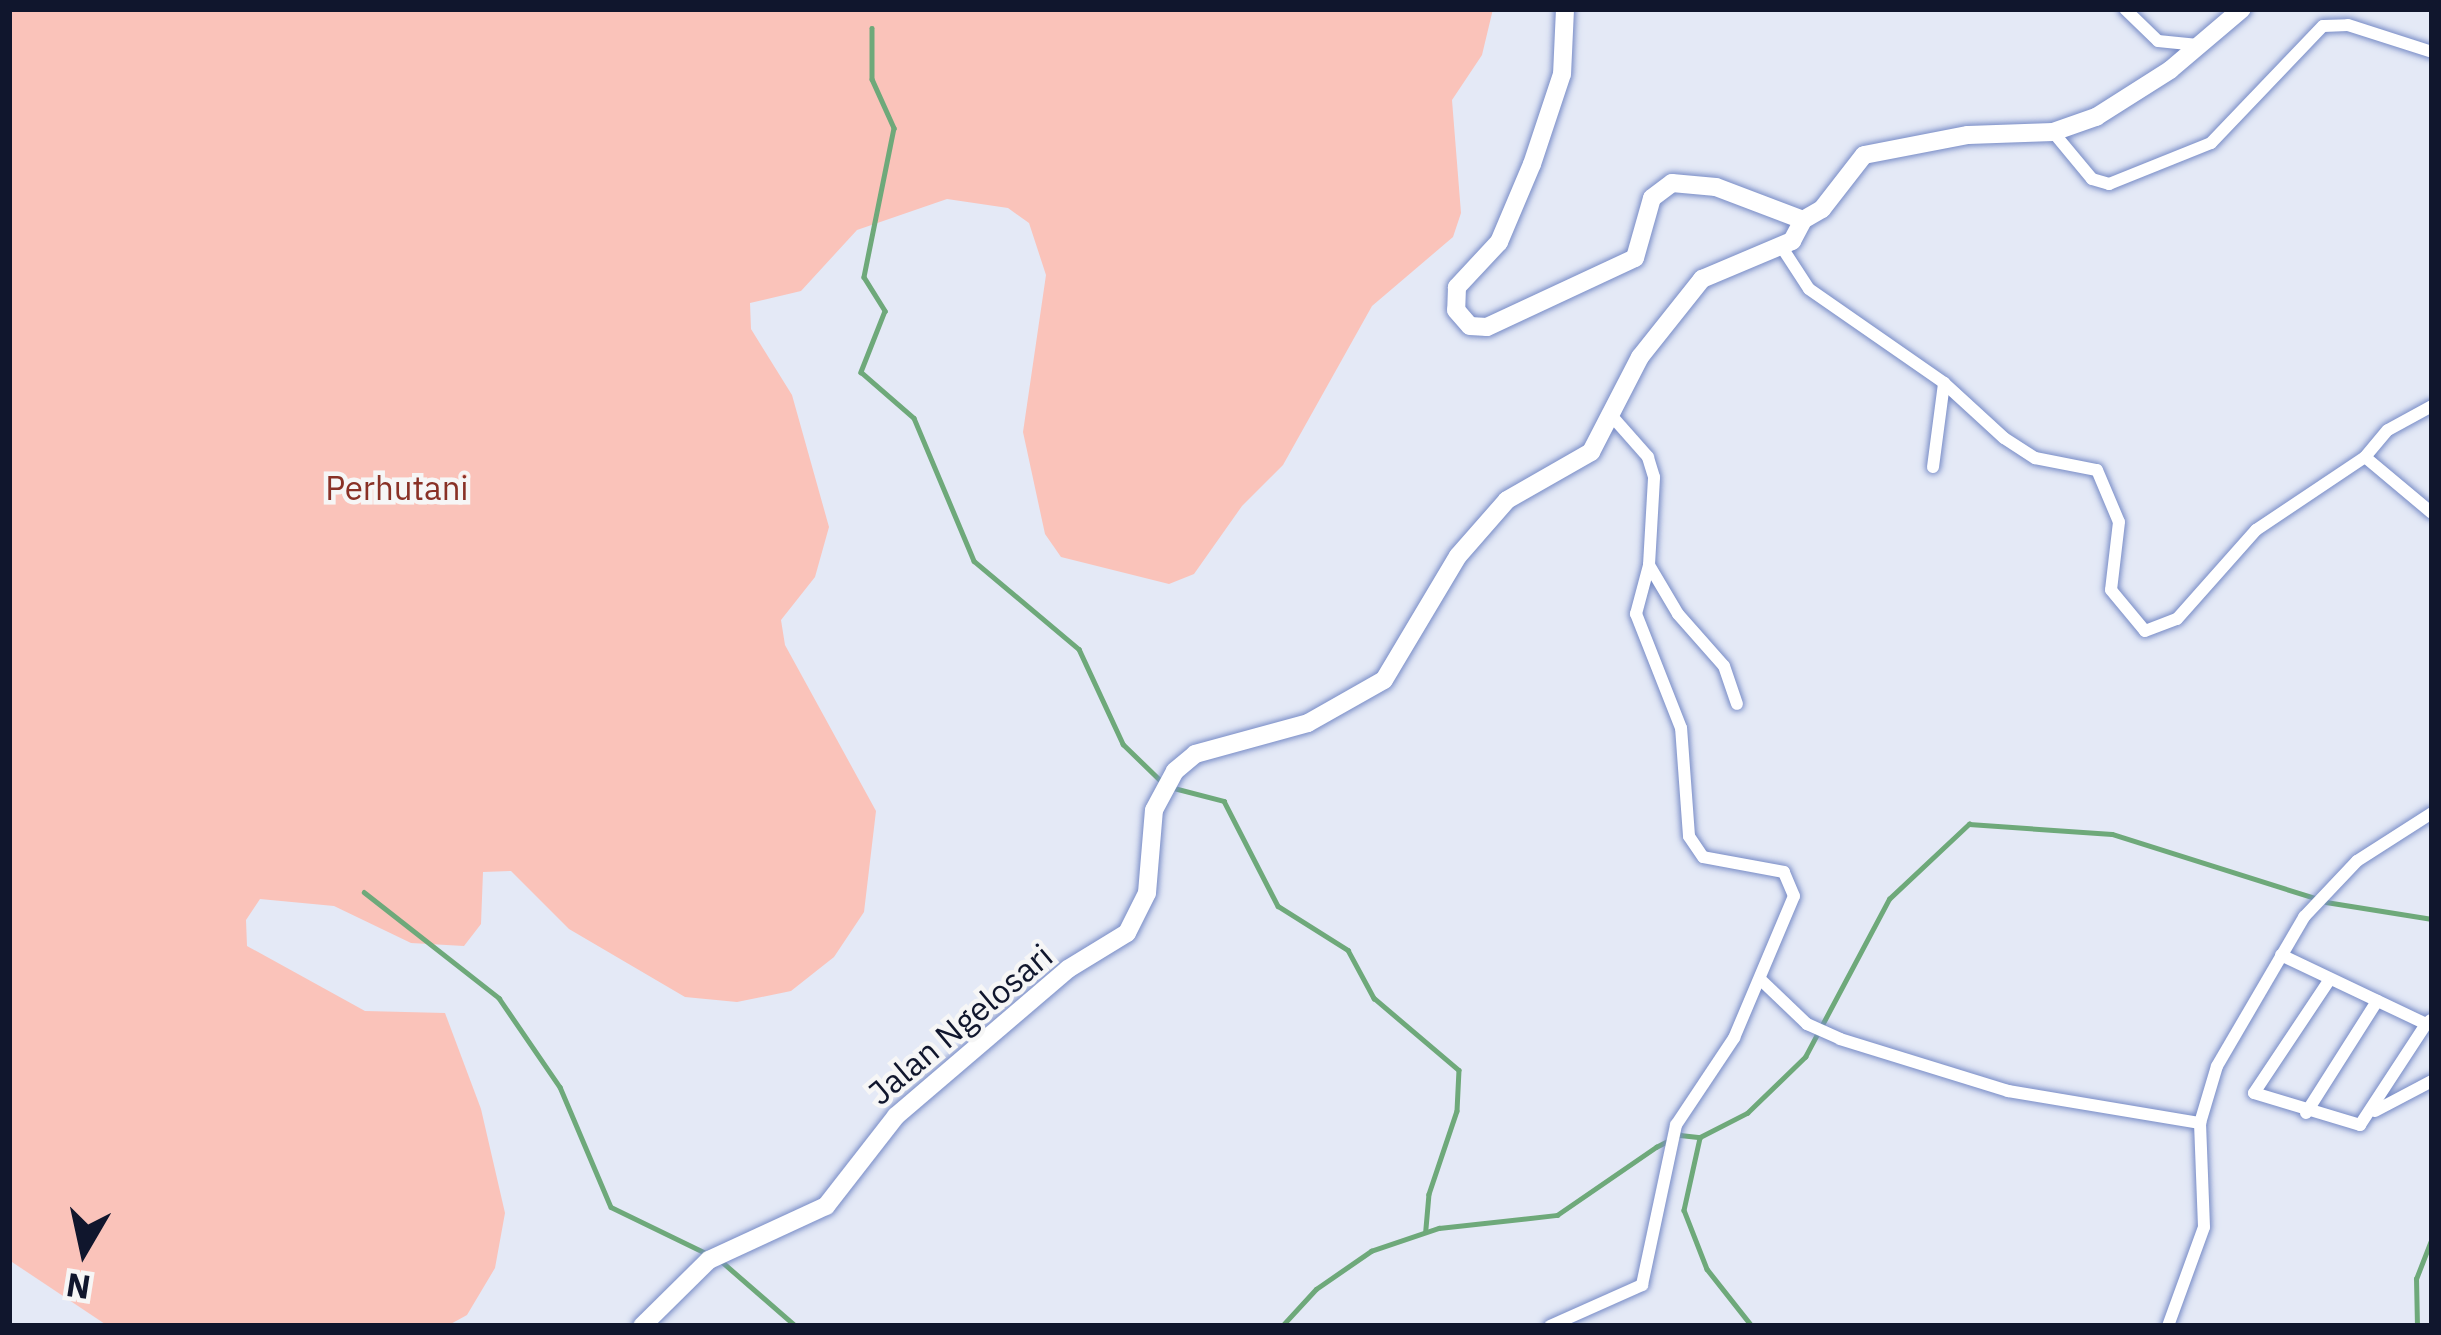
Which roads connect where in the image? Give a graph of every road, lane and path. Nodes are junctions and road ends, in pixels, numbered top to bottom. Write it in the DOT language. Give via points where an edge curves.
graph roads {
  1 [pos="1565,9"];
  2 [pos="2126,9"];
  3 [pos="2242,9"];
  4 [pos="2200,45"];
  5 [pos="2432,52"];
  6 [pos="2054,132"];
  7 [pos="1803,220"];
  8 [pos="1781,246"];
  9 [pos="1944,383"];
  10 [pos="2432,406"];
  11 [pos="1610,414"];
  12 [pos="2365,458"];
  13 [pos="1933,467"];
  14 [pos="2432,513"];
  15 [pos="1649,565"];
  16 [pos="1737,704"];
  17 [pos="2432,813"];
  18 [pos="2282,955"];
  19 [pos="2330,979"];
  20 [pos="1761,980"];
  21 [pos="2377,1001"];
  22 [pos="2429,1022"];
  23 [pos="2432,1081"];
  24 [pos="2374,1112"];
  25 [pos="2306,1113"];
  26 [pos="2200,1123"];
  27 [pos="642,1326"];
  28 [pos="1550,1326"];
  29 [pos="2168,1326"];
  1 -- 7 [label="street" via="1562,74 1532,164 1499,242 1455,292 1456,310 1470,326 1487,327 1635,258 1652,198 1672,183 1716,187"];
  2 -- 4 [label="street" via="2158,41"];
  3 -- 4 [label="street"];
  4 -- 6 [label="street" via="2096,117"];
  5 -- 6 [label="street" via="2348,25 2323,26 2211,143 2109,184 2092,179"];
  6 -- 7 [label="street" via="1968,135 1864,155 1822,209"];
  7 -- 8 [label="street"];
  8 -- 9 [label="street" via="1809,289"];
  8 -- 11 [label="street, Jalan Ngelosari" via="1721,264 1702,279 1640,357"];
  9 -- 12 [label="street" via="2035,458 2097,470 2119,522 2111,590 2145,631 2177,619 2256,530"];
  9 -- 13 [label="street"];
  10 -- 12 [label="street" via="2388,430"];
  11 -- 15 [label="street" via="1648,457 1654,477"];
  11 -- 27 [label="street, Jalan Ngelosari" via="1580,463 1516,492 1458,556 1384,680 1308,722 1196,754 1175,770 1148,831 1144,908 1127,933 1068,968 871,1139 826,1206 715,1256"];
  12 -- 14 [label="street"];
  15 -- 16 [label="street" via="1724,666"];
  15 -- 20 [label="street" via="1636,614 1681,728 1689,836 1703,857 1771,866 1792,883 1793,908"];
  17 -- 18 [label="street" via="2357,861 2303,917"];
  18 -- 19 [label="street"];
  18 -- 26 [label="street" via="2217,1066"];
  19 -- 21 [label="street"];
  19 -- 25 [label="street" via="2254,1093"];
  20 -- 26 [label="street" via="1807,1024 1840,1039 2008,1091"];
  20 -- 28 [label="street" via="1734,1038 1676,1125 1642,1285"];
  21 -- 22 [label="street"];
  21 -- 25 [label="street"];
  22 -- 24 [label="street"];
  23 -- 24 [label="street"];
  24 -- 25 [label="street" via="2360,1125"];
  26 -- 29 [label="street" via="2204,1227"];
}
